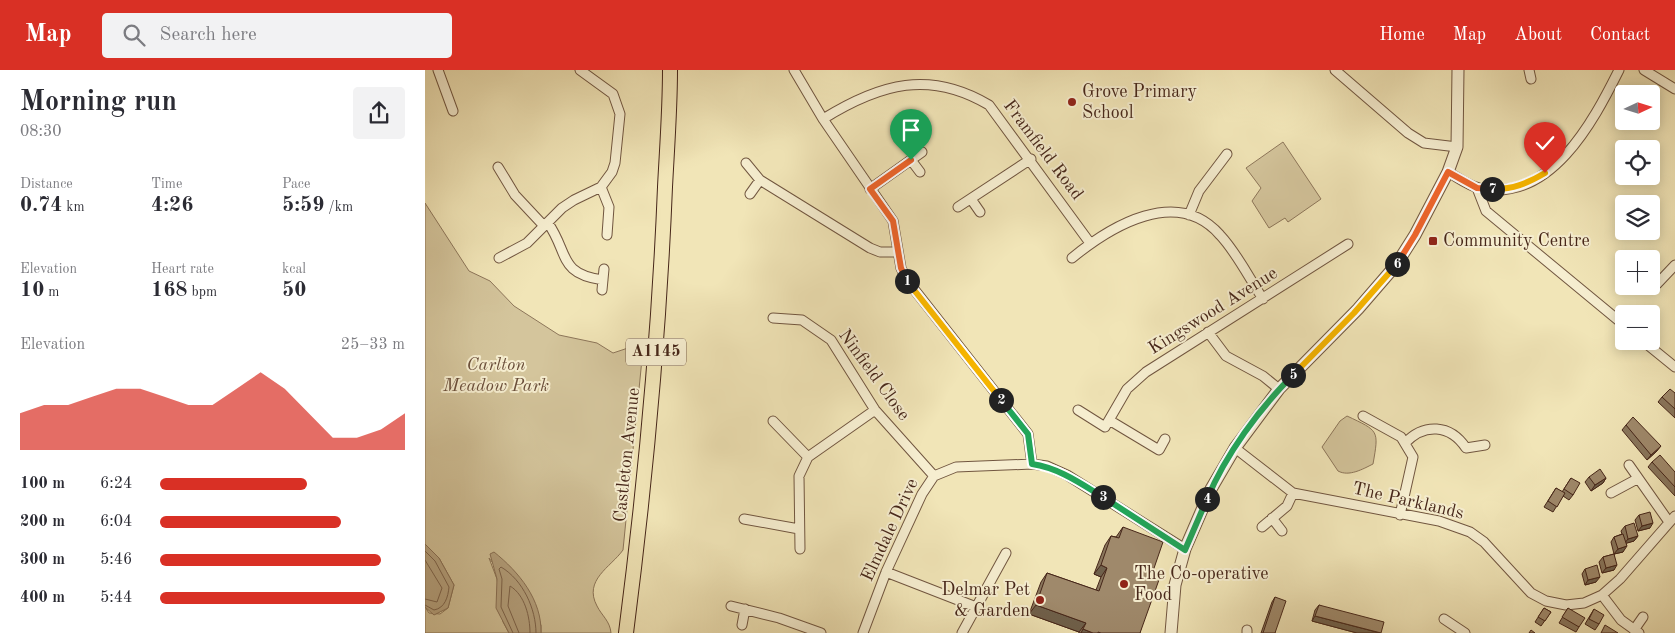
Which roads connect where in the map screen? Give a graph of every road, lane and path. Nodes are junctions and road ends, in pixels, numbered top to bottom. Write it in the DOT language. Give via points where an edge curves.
graph roads {
  1 [pos="438,70"];
  2 [pos="579,70"];
  3 [pos="670,70"];
  4 [pos="794,70"];
  5 [pos="1335,70"];
  6 [pos="1458,70"];
  7 [pos="1619,70"];
  8 [pos="1644,70"];
  9 [pos="1675,89"];
  10 [pos="453,111"];
  11 [pos="823,119"];
  12 [pos="1457,147"];
  13 [pos="922,152"];
  14 [pos="1227,154"];
  15 [pos="911,160"];
  16 [pos="1031,160"];
  17 [pos="746,163"];
  18 [pos="498,167"];
  19 [pos="920,172"];
  20 [pos="1448,172"];
  21 [pos="761,180"];
  22 [pos="601,187"];
  23 [pos="1477,188"];
  24 [pos="870,189"];
  25 [pos="750,194"];
  26 [pos="971,199"];
  27 [pos="958,207"];
  28 [pos="980,212"];
  29 [pos="1189,215"];
  30 [pos="546,225"];
  31 [pos="607,234"];
  32 [pos="1090,243"];
  33 [pos="1348,244"];
  34 [pos="897,252"];
  35 [pos="499,258"];
  36 [pos="1072,258"];
  37 [pos="1675,265"];
  38 [pos="604,269"];
  39 [pos="603,280"];
  40 [pos="1660,281"];
  41 [pos="602,290"];
  42 [pos="1263,299"];
  43 [pos="1615,317"];
  44 [pos="773,318"];
  45 [pos="1208,332"];
  46 [pos="1654,350"];
  47 [pos="1675,367"];
  48 [pos="1279,388"];
  49 [pos="875,410"];
  50 [pos="1077,410"];
  51 [pos="1363,416"];
  52 [pos="1109,420"];
  53 [pos="773,421"];
  54 [pos="1165,440"];
  55 [pos="1405,442"];
  56 [pos="1485,445"];
  57 [pos="1235,448"];
  58 [pos="807,457"];
  59 [pos="1032,464"];
  60 [pos="1629,465"];
  61 [pos="934,476"];
  62 [pos="1637,479"];
  63 [pos="1293,493"];
  64 [pos="1611,493"];
  65 [pos="1400,515"];
  66 [pos="1272,518"];
  67 [pos="744,519"];
  68 [pos="1672,519"];
  69 [pos="1262,527"];
  70 [pos="799,528"];
  71 [pos="1282,531"];
  72 [pos="800,549"];
  73 [pos="1185,550"];
  74 [pos="1006,552"];
  75 [pos="886,572"];
  76 [pos="1602,595"];
  77 [pos="731,606"];
  78 [pos="976,607"];
  79 [pos="745,609"];
  80 [pos="1643,617"];
  81 [pos="1444,619"];
  82 [pos="742,625"];
  83 [pos="1636,631"];
  84 [pos="626,633"];
  85 [pos="821,633"];
  86 [pos="863,633"];
  87 [pos="962,633"];
  88 [pos="1171,633"];
  89 [pos="1465,633"];
  1 -- 10 [label="street"];
  2 -- 22 [label="street" via="613,94 621,121 615,163"];
  3 -- 84 [label="main road, Castleton Avenue / A1145" via="656,355"];
  4 -- 11 [label="street"];
  5 -- 12 [label="street" via="1408,133 1424,143"];
  6 -- 12 [label="street"];
  7 -- 23 [label="street" via="1601,108 1575,145 1545,173 1526,184 1505,190"];
  8 -- 9 [label="street"];
  11 -- 16 [label="street, Framfield Road" via="874,88 913,77 937,76 974,91 1001,119"];
  11 -- 24 [label="street"];
  12 -- 20 [label="street"];
  13 -- 15 [label="street"];
  14 -- 29 [label="street" via="1199,191"];
  15 -- 19 [label="street"];
  15 -- 24 [label="street"];
  16 -- 26 [label="street"];
  16 -- 32 [label="street, Framfield Road"];
  17 -- 21 [label="street"];
  18 -- 30 [label="street" via="515,195"];
  20 -- 23 [label="street"];
  20 -- 48 [label="street" via="1396,265 1354,313"];
  21 -- 25 [label="street"];
  21 -- 34 [label="street" via="870,248"];
  22 -- 30 [label="street" via="574,200"];
  22 -- 31 [label="street" via="609,207"];
  23 -- 43 [label="street" via="1487,210"];
  24 -- 34 [label="street" via="893,221"];
  26 -- 27 [label="street"];
  26 -- 28 [label="street"];
  29 -- 32 [label="street" via="1173,212 1135,218"];
  29 -- 42 [label="street" via="1220,234"];
  30 -- 35 [label="street" via="527,243"];
  30 -- 39 [label="street" via="558,238 572,270"];
  32 -- 36 [label="street"];
  33 -- 42 [label="street, Kingswood Avenue"];
  34 -- 59 [label="street" via="906,279 1028,434"];
  37 -- 40 [label="street"];
  38 -- 39 [label="street"];
  39 -- 41 [label="street"];
  42 -- 45 [label="street, Kingswood Avenue"];
  44 -- 49 [label="street, Ninfield Close" via="802,320 831,340"];
  45 -- 48 [label="street" via="1226,356"];
  45 -- 52 [label="street, Kingswood Avenue" via="1145,372 1127,389"];
  46 -- 47 [label="street"];
  48 -- 57 [label="street"];
  49 -- 58 [label="street"];
  49 -- 61 [label="street, Ninfield Close"];
  50 -- 52 [label="street" via="1105,427"];
  51 -- 55 [label="street"];
  52 -- 54 [label="street" via="1159,450"];
  53 -- 58 [label="street"];
  55 -- 56 [label="street" via="1426,428 1459,438 1466,448"];
  55 -- 65 [label="street" via="1413,457"];
  57 -- 63 [label="street, The Parklands"];
  57 -- 73 [label="street" via="1211,489"];
  58 -- 70 [label="street" via="799,476"];
  59 -- 61 [label="street, Elmdale Drive" via="956,467"];
  59 -- 73 [label="street, Elmdale Drive" via="1047,466 1067,475"];
  60 -- 62 [label="street"];
  61 -- 75 [label="street, Elmdale Drive" via="921,494"];
  62 -- 64 [label="street"];
  62 -- 68 [label="street"];
  63 -- 65 [label="street, The Parklands"];
  63 -- 66 [label="street" via="1287,506"];
  65 -- 76 [label="street, The Parklands" via="1439,521 1471,532 1531,593 1546,601 1566,605 1584,603"];
  66 -- 69 [label="street"];
  66 -- 71 [label="street"];
  67 -- 70 [label="street"];
  68 -- 76 [label="street, The Parklands"];
  70 -- 72 [label="street"];
  73 -- 88 [label="street" via="1175,585"];
  74 -- 78 [label="street"];
  75 -- 78 [label="street"];
  75 -- 86 [label="street, Elmdale Drive"];
  76 -- 83 [label="street" via="1621,620"];
  77 -- 79 [label="street"];
  78 -- 87 [label="street"];
  79 -- 82 [label="street"];
  79 -- 85 [label="street"];
  80 -- 83 [label="street"];
  81 -- 89 [label="street"];
}
